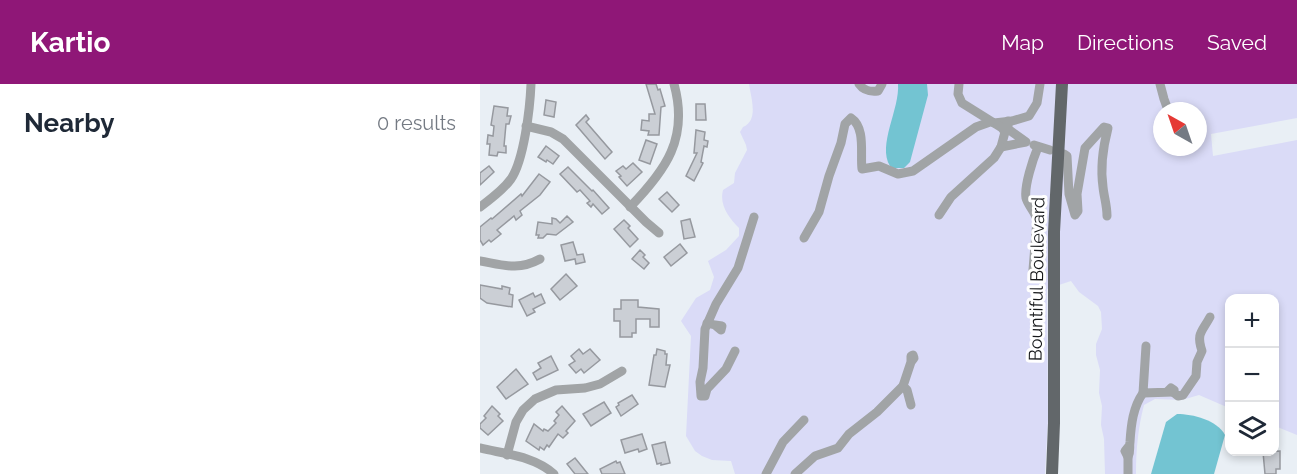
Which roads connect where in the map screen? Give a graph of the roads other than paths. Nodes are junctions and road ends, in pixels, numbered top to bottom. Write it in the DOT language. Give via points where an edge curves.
graph roads {
  1 [pos="531,84"];
  2 [pos="674,84"];
  3 [pos="859,84"];
  4 [pos="882,84"];
  5 [pos="959,84"];
  6 [pos="1040,84"];
  7 [pos="1062,84"];
  8 [pos="1160,84"];
  9 [pos="1165,102"];
  10 [pos="1008,121"];
  11 [pos="992,122"];
  12 [pos="526,126"];
  13 [pos="1026,142"];
  14 [pos="1001,147"];
  15 [pos="1038,147"];
  16 [pos="1050,150"];
  17 [pos="1064,154"];
  18 [pos="480,207"];
  19 [pos="630,207"];
  20 [pos="939,215"];
  21 [pos="1107,216"];
  22 [pos="754,217"];
  23 [pos="659,233"];
  24 [pos="804,238"];
  25 [pos="540,259"];
  26 [pos="480,261"];
  27 [pos="1033,270"];
  28 [pos="1210,317"];
  29 [pos="1146,346"];
  30 [pos="735,351"];
  31 [pos="911,362"];
  32 [pos="622,371"];
  33 [pos="903,386"];
  34 [pos="1143,393"];
  35 [pos="910,405"];
  36 [pos="804,420"];
  37 [pos="480,448"];
  38 [pos="507,455"];
  39 [pos="554,474"];
  40 [pos="766,474"];
  41 [pos="795,474"];
  42 [pos="1052,474"];
  43 [pos="1128,474"];
  1 -- 12 [label="street"];
  2 -- 19 [label="street" via="678,119 673,148 659,176"];
  3 -- 4 [label="street" via="872,92"];
  5 -- 11 [label="street" via="962,104"];
  6 -- 10 [label="street" via="1037,103 1029,116"];
  7 -- 42 [label="main road, Bountiful Boulevard" via="1054,231"];
  8 -- 9 [label="street"];
  10 -- 11 [label="street"];
  10 -- 13 [label="street" via="1008,129"];
  11 -- 14 [label="street" via="1004,130"];
  11 -- 24 [label="street" via="976,127 913,171 898,174 879,166 862,169 859,130 851,118 845,124 819,212"];
  12 -- 18 [label="street" via="514,174"];
  12 -- 19 [label="street" via="551,132 563,140"];
  13 -- 14 [label="street"];
  13 -- 15 [label="street"];
  14 -- 20 [label="street" via="951,197"];
  15 -- 16 [label="street"];
  15 -- 27 [label="street" via="1026,198 1036,214"];
  17 -- 21 [label="street" via="1075,215 1085,148 1104,127 1108,128 1102,152"];
  19 -- 23 [label="street"];
  22 -- 30 [label="street" via="738,268 703,334 701,396 719,378"];
  25 -- 26 [label="street" via="518,267"];
  28 -- 34 [label="street" via="1199,335 1202,351 1196,376 1183,394"];
  29 -- 34 [label="street"];
  31 -- 33 [label="street"];
  32 -- 38 [label="street" via="600,384 556,390 535,399 516,422"];
  33 -- 35 [label="street"];
  33 -- 41 [label="street" via="838,448 814,456"];
  34 -- 43 [label="street" via="1134,411"];
  36 -- 40 [label="street" via="783,442"];
  37 -- 38 [label="street"];
  38 -- 39 [label="street" via="539,463"];
}
